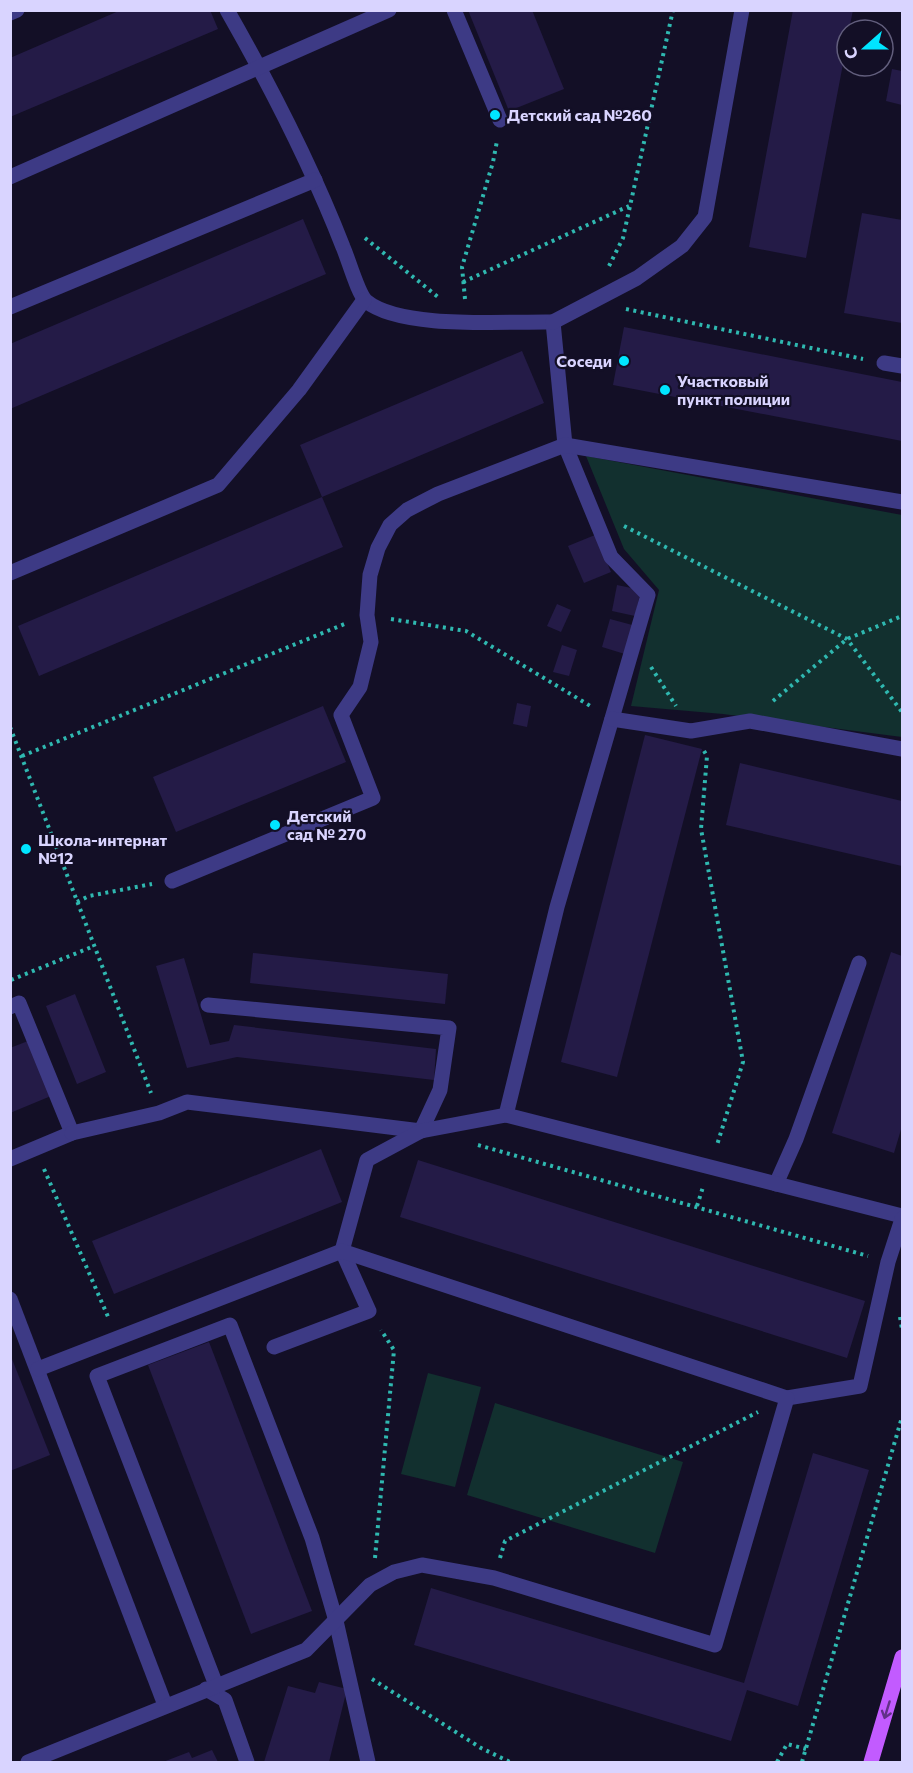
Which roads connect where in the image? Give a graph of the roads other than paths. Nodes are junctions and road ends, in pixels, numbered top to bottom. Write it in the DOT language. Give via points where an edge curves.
graph roads {
  1 [pos="17,10"];
  2 [pos="227,10"];
  3 [pos="389,10"];
  4 [pos="454,10"];
  5 [pos="742,10"];
  6 [pos="10,14"];
  7 [pos="260,69"];
  8 [pos="500,120"];
  9 [pos="10,177"];
  10 [pos="315,180"];
  11 [pos="364,300"];
  12 [pos="10,307"];
  13 [pos="553,322"];
  14 [pos="884,363"];
  15 [pos="903,366"];
  16 [pos="565,445"];
  17 [pos="903,502"];
  18 [pos="10,573"];
  19 [pos="612,719"];
  20 [pos="903,749"];
  21 [pos="172,881"];
  22 [pos="859,963"];
  23 [pos="208,1005"];
  24 [pos="10,1007"];
  25 [pos="506,1115"];
  26 [pos="421,1131"];
  27 [pos="72,1133"];
  28 [pos="10,1159"];
  29 [pos="776,1184"];
  30 [pos="903,1217"];
  31 [pos="342,1251"];
  32 [pos="10,1299"];
  33 [pos="274,1347"];
  34 [pos="39,1369"];
  35 [pos="787,1398"];
  36 [pos="336,1622"];
  37 [pos="903,1657"];
  38 [pos="211,1687"];
  39 [pos="165,1705"];
  40 [pos="28,1762"];
  41 [pos="247,1762"];
  42 [pos="368,1762"];
  43 [pos="871,1762"];
  1 -- 6 [label="lane"];
  2 -- 7 [label="lane"];
  3 -- 7 [label="lane"];
  4 -- 8 [label="lane"];
  5 -- 13 [label="lane" via="705,217 682,246 637,278"];
  7 -- 9 [label="lane"];
  7 -- 10 [label="lane"];
  10 -- 11 [label="lane"];
  10 -- 12 [label="lane"];
  11 -- 13 [label="lane" via="385,311 437,322"];
  11 -- 18 [label="lane" via="298,390 218,485"];
  13 -- 16 [label="lane"];
  14 -- 15 [label="lane"];
  16 -- 17 [label="lane"];
  16 -- 19 [label="lane" via="611,557 648,595"];
  16 -- 21 [label="lane" via="438,494 407,510 390,525 370,575 367,615 371,642 363,676 341,715 373,798"];
  19 -- 20 [label="lane" via="691,731 750,721"];
  19 -- 25 [label="lane" via="557,907"];
  22 -- 29 [label="lane"];
  23 -- 26 [label="lane" via="449,1028 440,1090"];
  24 -- 27 [label="lane" via="20,1003"];
  25 -- 26 [label="lane"];
  25 -- 29 [label="lane"];
  26 -- 27 [label="lane" via="187,1102 159,1113"];
  26 -- 31 [label="lane" via="367,1160"];
  27 -- 28 [label="lane"];
  29 -- 30 [label="lane"];
  30 -- 35 [label="lane" via="888,1262 860,1386"];
  31 -- 33 [label="lane" via="369,1311"];
  31 -- 34 [label="lane"];
  31 -- 35 [label="lane"];
  32 -- 34 [label="lane"];
  34 -- 39 [label="lane"];
  35 -- 36 [label="lane" via="716,1645 494,1578 422,1565 394,1572 370,1585"];
  36 -- 38 [label="lane" via="306,1650"];
  36 -- 38 [label="lane" via="312,1538 230,1325 97,1376"];
  36 -- 42 [label="lane"];
  37 -- 43 [label="main road, one-way"];
  38 -- 39 [label="lane"];
  38 -- 41 [label="lane" via="225,1700"];
  39 -- 40 [label="lane"];
}
